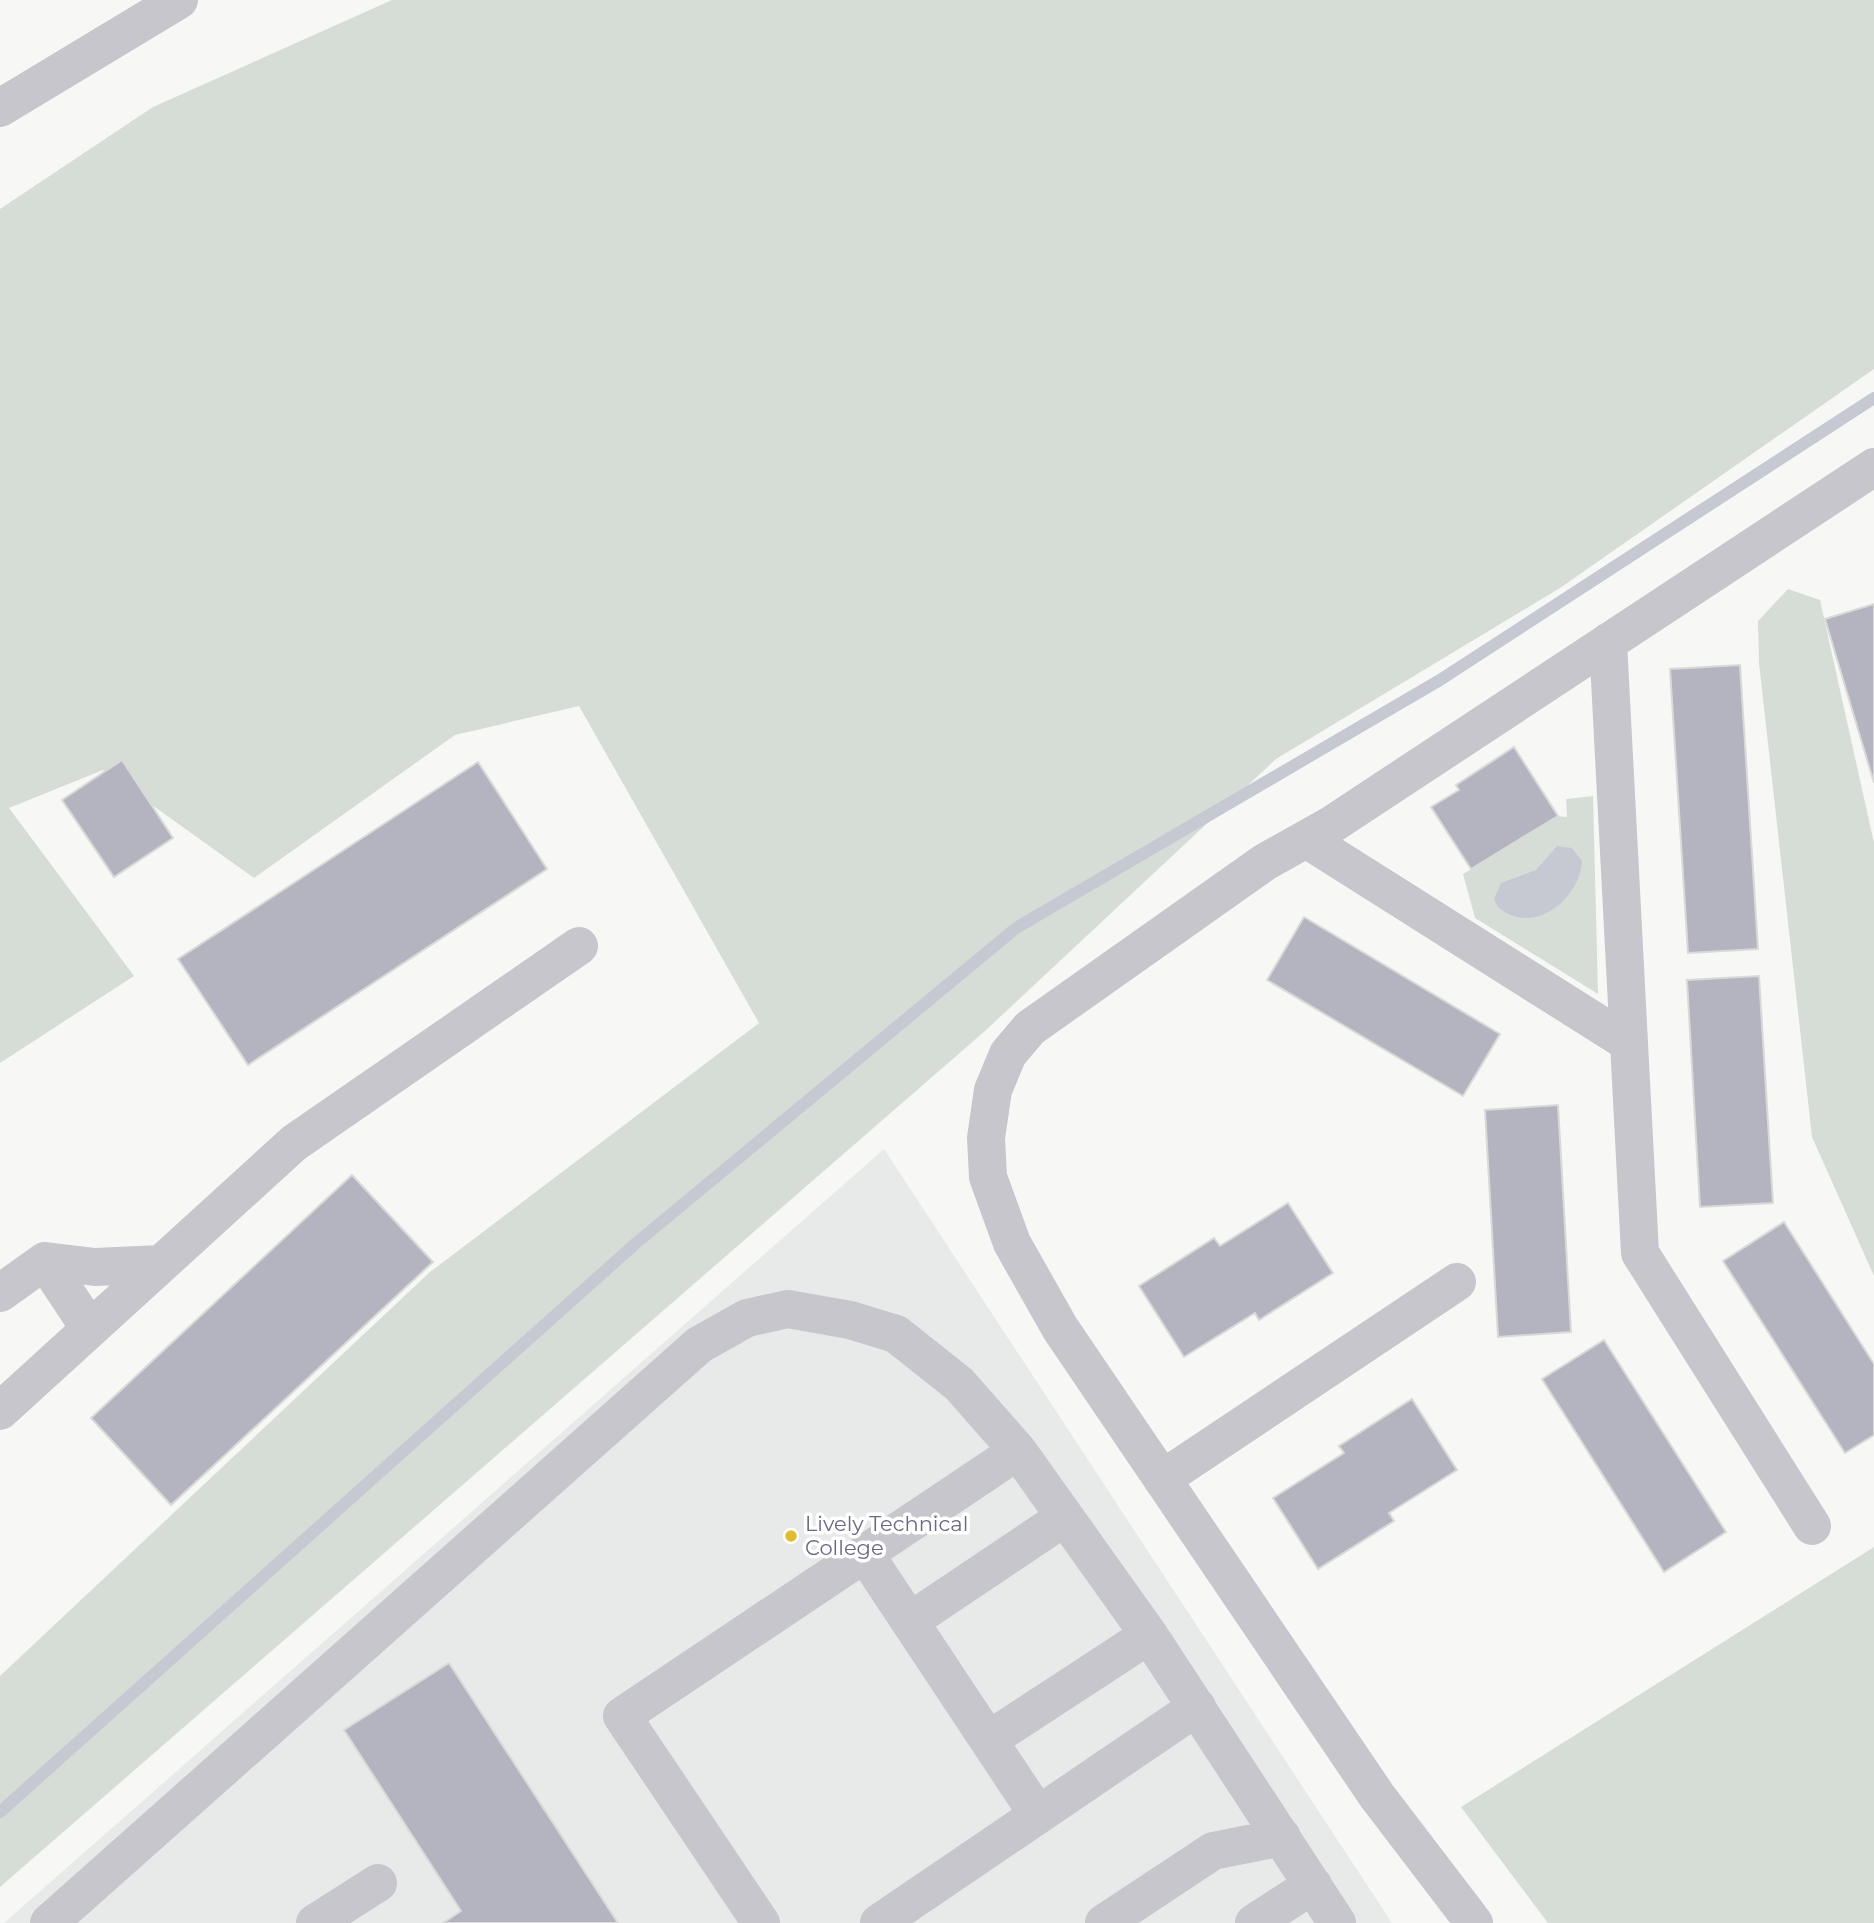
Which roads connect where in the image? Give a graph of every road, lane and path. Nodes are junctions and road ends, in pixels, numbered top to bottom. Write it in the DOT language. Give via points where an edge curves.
graph roads {
  1 [pos="179,0"];
  2 [pos="0,108"];
  3 [pos="1874,467"];
  4 [pos="1608,642"];
  5 [pos="1306,839"];
  6 [pos="579,946"];
  7 [pos="1629,1043"];
  8 [pos="45,1261"];
  9 [pos="161,1264"];
  10 [pos="1457,1282"];
  11 [pos="0,1293"];
  12 [pos="90,1329"];
  13 [pos="0,1411"];
  14 [pos="1017,1451"];
  15 [pos="1162,1479"];
  16 [pos="1065,1517"];
  17 [pos="1812,1526"];
  18 [pos="866,1553"];
  19 [pos="910,1622"];
  20 [pos="1149,1635"];
  21 [pos="1197,1707"];
  22 [pos="990,1739"];
  23 [pos="1038,1815"];
  24 [pos="1282,1837"];
  25 [pos="378,1883"];
  26 [pos="1313,1885"];
  27 [pos="59,1920"];
  28 [pos="315,1923"];
  29 [pos="761,1923"];
  30 [pos="878,1923"];
  31 [pos="1104,1923"];
  32 [pos="1254,1923"];
  33 [pos="1337,1923"];
  34 [pos="1474,1923"];
  1 -- 2 [label="street"];
  3 -- 4 [label="street"];
  4 -- 5 [label="street"];
  4 -- 7 [label="street"];
  5 -- 7 [label="street"];
  5 -- 15 [label="street" via="1265,862 1030,1028 1008,1054 993,1090 986,1138 988,1177 1012,1243 1060,1328"];
  6 -- 9 [label="street" via="294,1143"];
  7 -- 17 [label="street" via="1640,1252"];
  8 -- 9 [label="street" via="95,1267"];
  8 -- 11 [label="street"];
  8 -- 12 [label="street"];
  9 -- 12 [label="street"];
  10 -- 15 [label="street"];
  12 -- 13 [label="street"];
  14 -- 16 [label="street"];
  14 -- 18 [label="street"];
  14 -- 27 [label="street" via="959,1384 896,1334 788,1309 747,1318 699,1345"];
  15 -- 34 [label="street" via="1377,1796"];
  16 -- 19 [label="street"];
  16 -- 20 [label="street"];
  18 -- 19 [label="street"];
  18 -- 29 [label="street" via="622,1716"];
  19 -- 22 [label="street"];
  20 -- 21 [label="street"];
  20 -- 22 [label="street"];
  21 -- 23 [label="street"];
  21 -- 24 [label="street"];
  22 -- 23 [label="street"];
  23 -- 30 [label="street"];
  24 -- 26 [label="street"];
  24 -- 31 [label="street" via="1213,1851"];
  25 -- 28 [label="street"];
  26 -- 32 [label="street"];
  26 -- 33 [label="street"];
}
